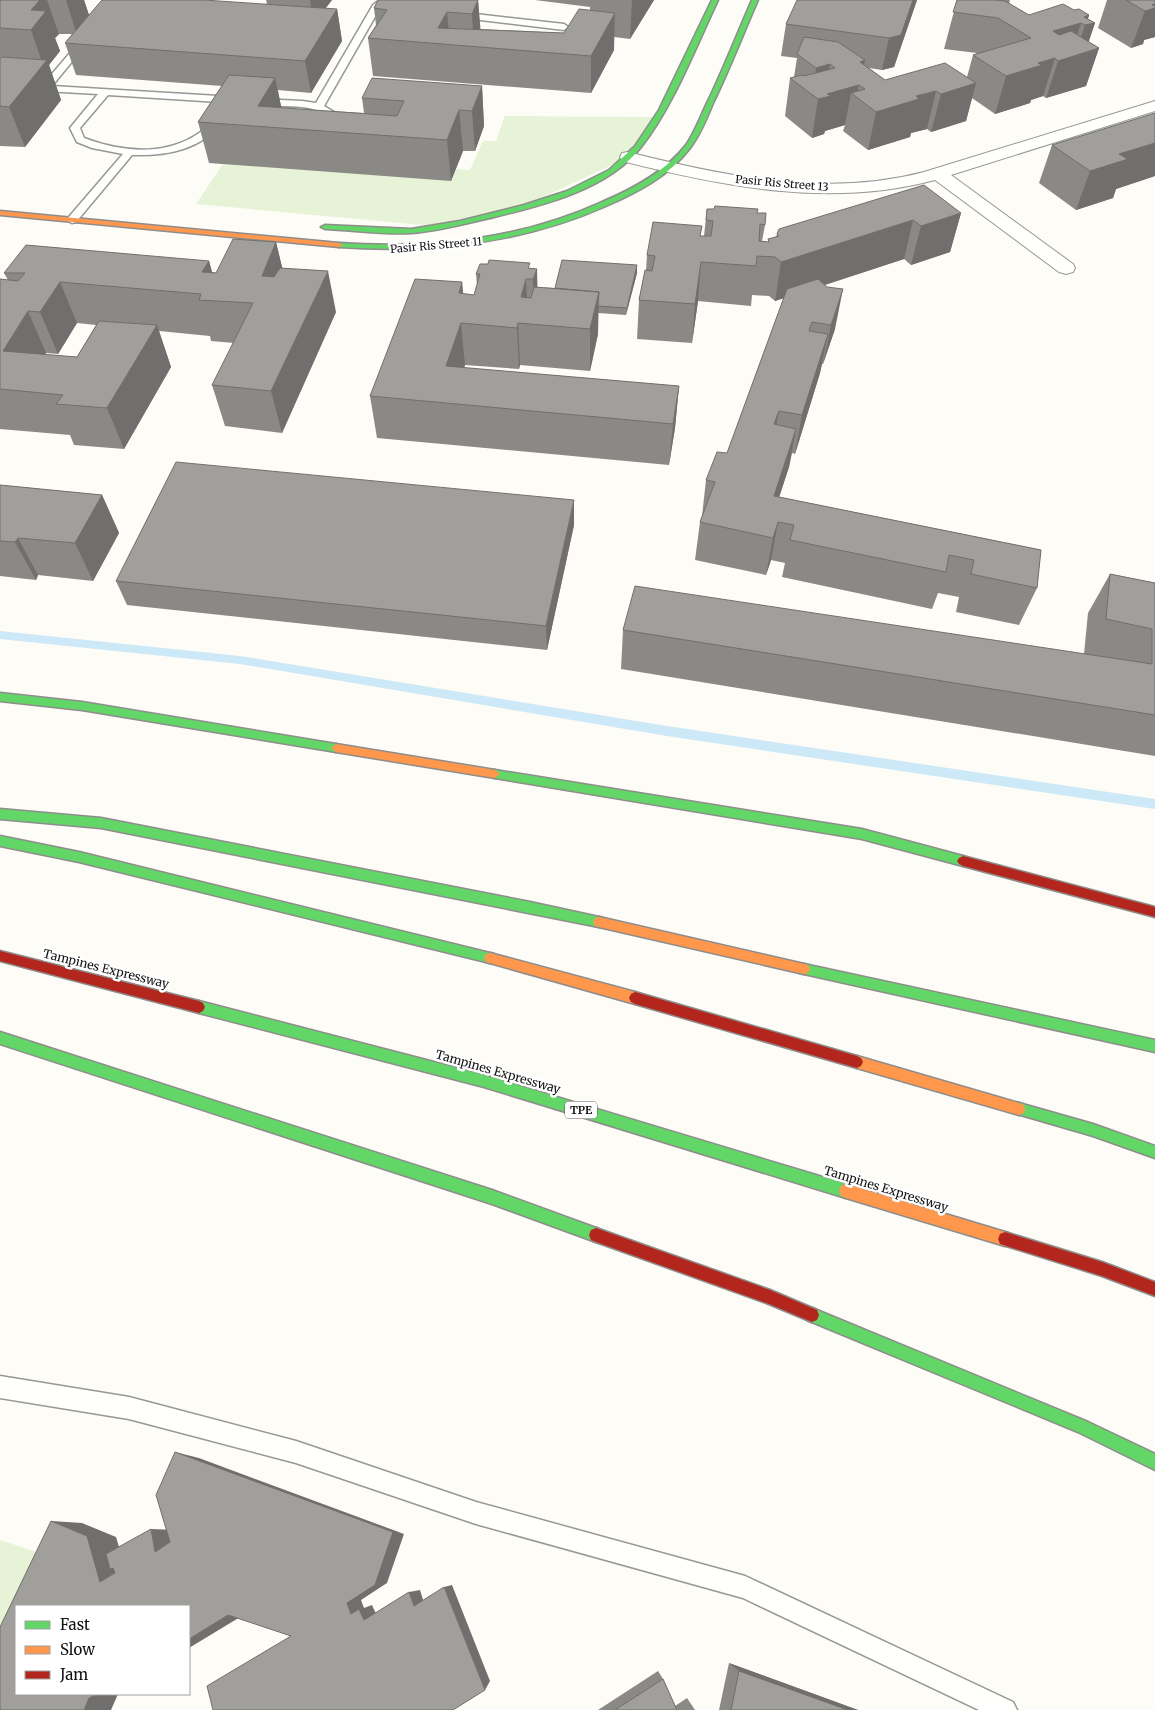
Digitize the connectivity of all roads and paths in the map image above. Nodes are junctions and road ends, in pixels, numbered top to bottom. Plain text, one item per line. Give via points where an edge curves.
1 (715, 0) edge
2 (755, 0) edge
3 (406, 9) edge
4 (446, 13) edge
5 (564, 27) dead end
6 (88, 36) edge
7 (105, 92) junction
8 (230, 100) junction
9 (319, 106) junction
10 (1155, 106) edge
11 (333, 137) dead end
12 (130, 152) junction
13 (628, 157) junction
14 (668, 168) junction
15 (937, 173) junction
16 (81, 203) junction
17 (105, 205) dead end
18 (0, 213) edge
19 (72, 220) junction
20 (310, 225) dead end
21 (1066, 268) dead end
22 (0, 697) edge
23 (0, 814) edge
24 (0, 841) edge
25 (1155, 912) edge
26 (0, 956) edge
27 (0, 1038) edge
28 (1155, 1046) edge
29 (1155, 1152) edge
30 (1155, 1289) edge
31 (0, 1387) edge
32 (1155, 1462) edge
33 (1005, 1710) edge

1 - 13 main road, Pasir Ris Street 11 via 662,110
2 - 14 main road, Pasir Ris Street 11 via 690,144
3 - 9 lane via 377,5
4 - 5 lane
6 - 7 lane via 46,88
7 - 8 lane
7 - 12 lane via 75,132 89,145
8 - 9 lane
8 - 12 lane via 215,126 202,137 175,149
9 - 11 lane via 338,121
10 - 15 street, Pasir Ris Street 13
12 - 16 lane
13 - 14 street, Pasir Ris Street 13
13 - 20 main road, Pasir Ris Street 11 via 611,171 570,192 526,207 460,223 411,231
14 - 15 street, Pasir Ris Street 13 via 804,187 846,188 892,184
14 - 19 main road, Pasir Ris Street 11 via 608,204 578,217 487,240 408,250
15 - 21 street
16 - 17 main road
16 - 19 lane
18 - 19 main road, Pasir Ris Street 11
22 - 25 main road via 82,706 862,834
23 - 28 main road via 101,823 530,907
24 - 29 main road via 79,857 521,965 1093,1130
26 - 30 main road, Tampines Expressway / TPE via 484,1081 1092,1266
27 - 32 main road via 492,1197 770,1298 1083,1426
31 - 33 lane via 129,1408 296,1452 476,1513 745,1587

